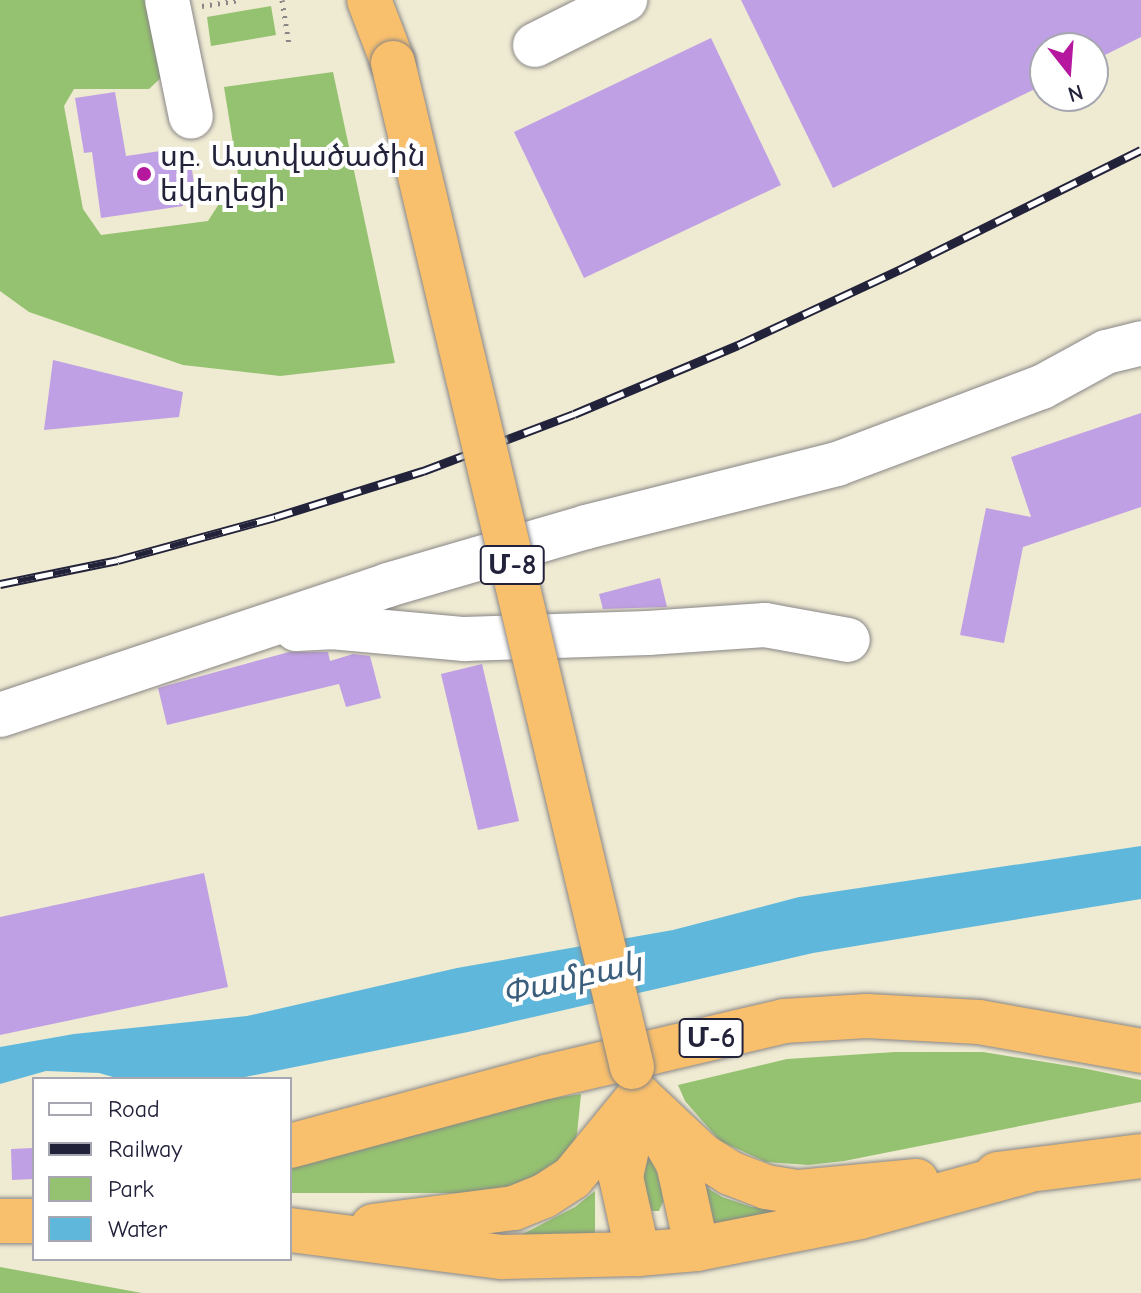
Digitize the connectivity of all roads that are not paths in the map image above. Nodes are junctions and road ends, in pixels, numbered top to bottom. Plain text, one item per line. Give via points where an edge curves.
1 (167, 0) edge
2 (369, 0) edge
3 (391, 0) edge
4 (625, 0) edge
5 (535, 45) dead end
6 (393, 63) junction
7 (191, 117) dead end
8 (1141, 343) edge
9 (254, 631) junction
10 (848, 640) dead end
11 (0, 715) edge
12 (1141, 1051) edge
13 (636, 1081) junction
14 (292, 1145) edge
15 (1141, 1156) edge
16 (1025, 1172) junction
17 (0, 1221) edge
18 (32, 1221) edge
19 (309, 1231) edge
20 (697, 1249) junction
21 (638, 1254) junction

1 - 7 street
2 - 6 highway, Մ-8
3 - 6 highway, Մ-8
4 - 5 street
6 - 13 highway, Մ-8, bridge
8 - 9 street via 1106,352 1042,387 837,464 586,527
9 - 10 street via 331,627 464,639 765,625
9 - 11 street
12 - 14 highway, Մ-6 / Մ-6 via 979,1022 867,1016 784,1021 546,1077
13 - 16 highway via 703,1156 766,1187 799,1192
13 - 19 highway via 572,1178 530,1203
13 - 20 highway, Մ-8 via 678,1163
13 - 21 highway, Մ-8 via 621,1177
15 - 16 highway
16 - 20 highway via 860,1217
17 - 18 highway
19 - 21 highway via 502,1257
20 - 21 highway

